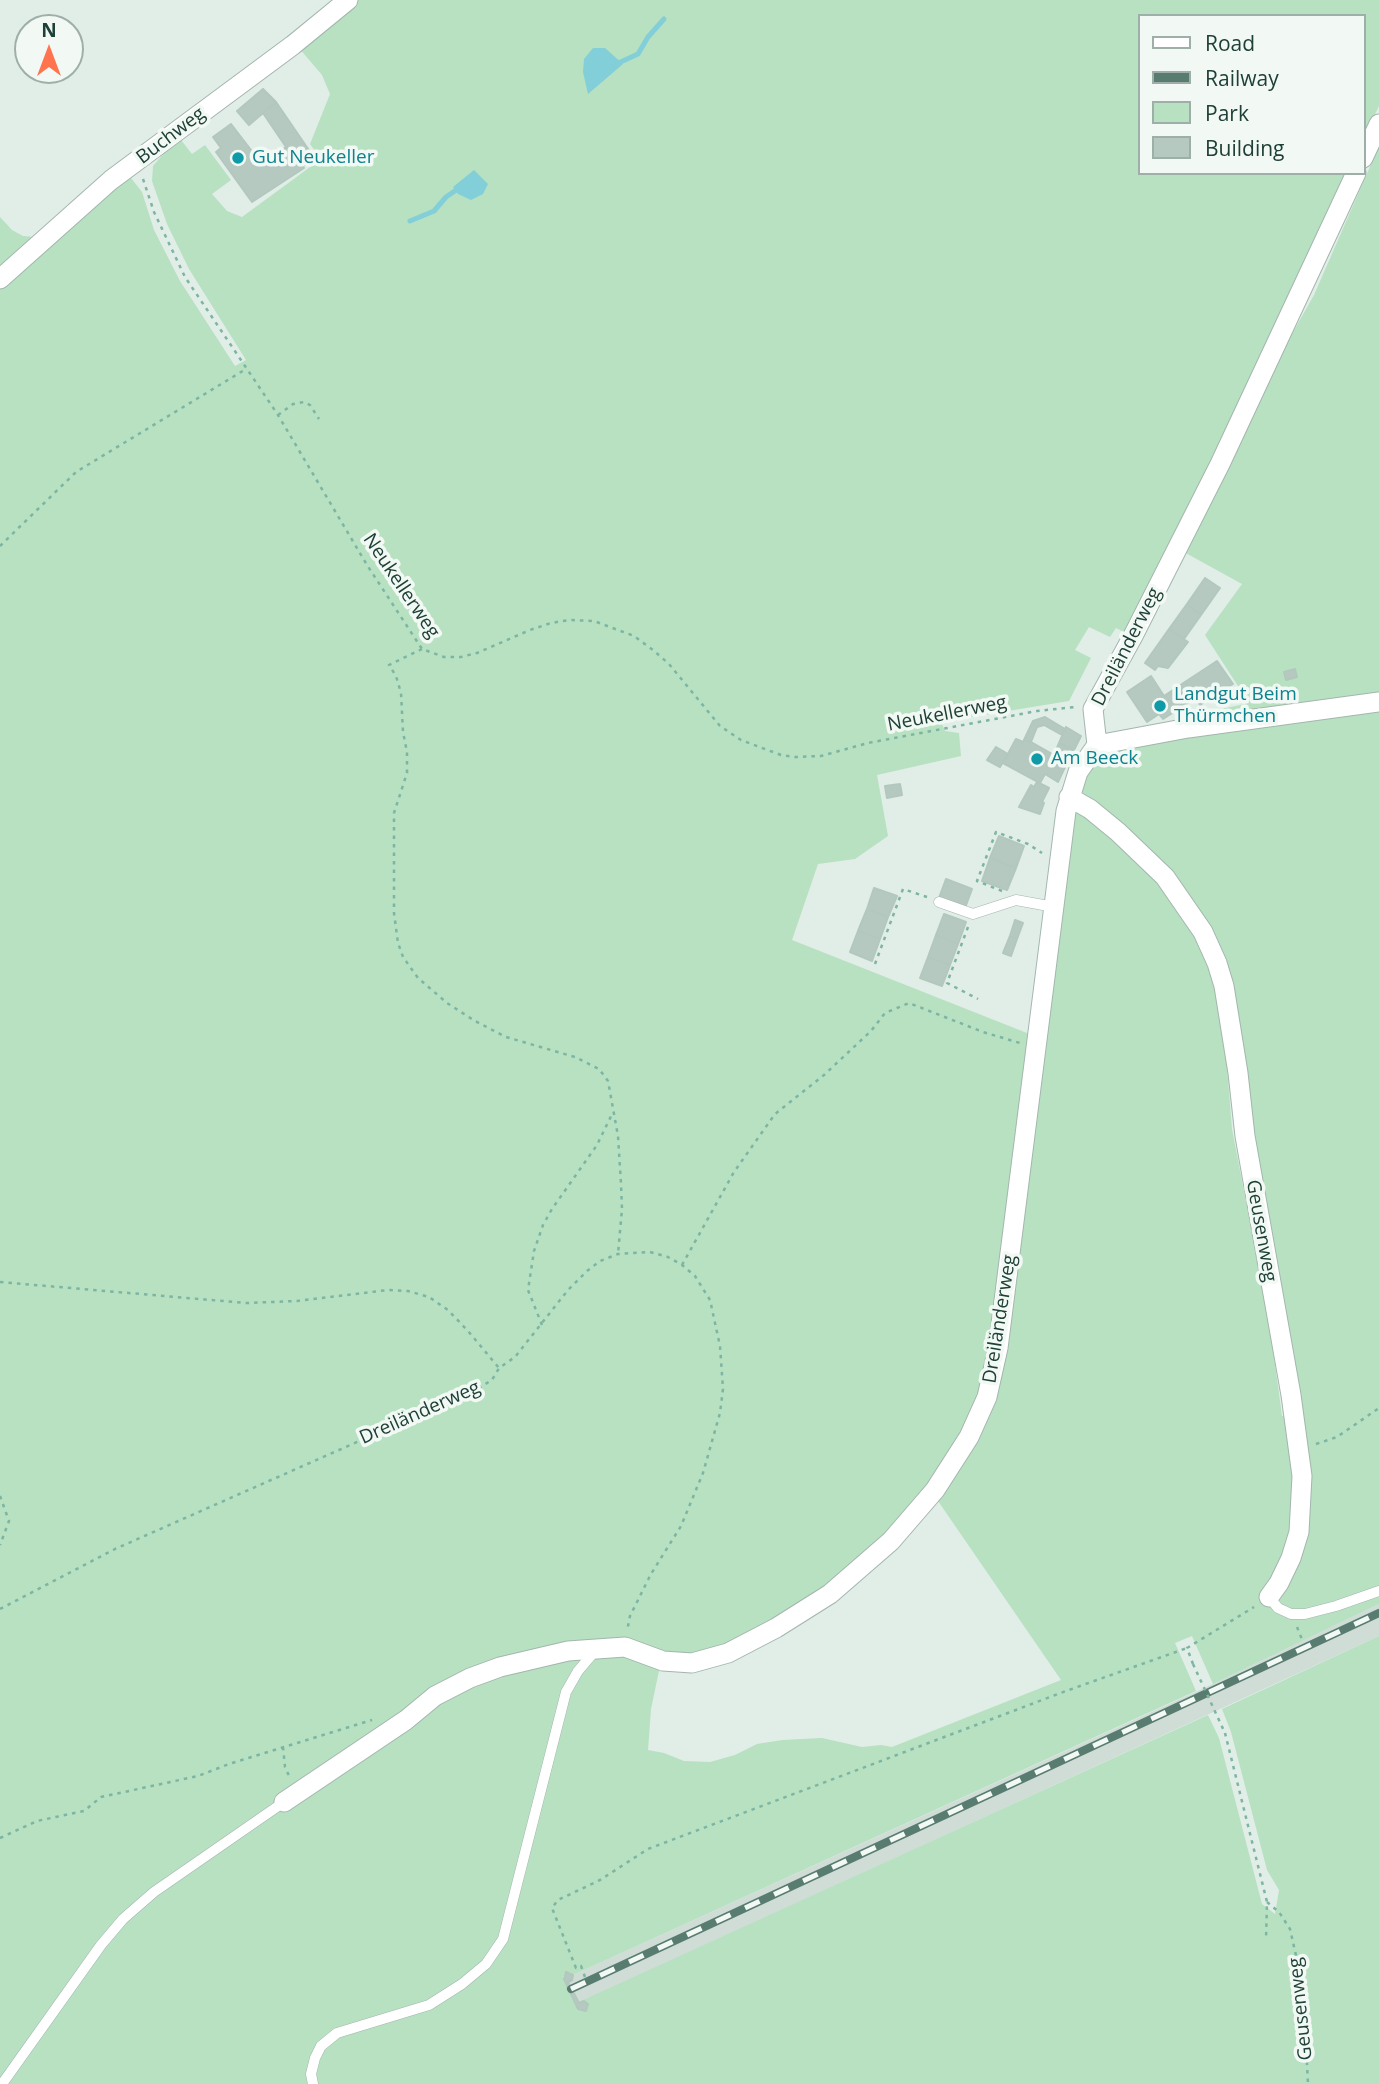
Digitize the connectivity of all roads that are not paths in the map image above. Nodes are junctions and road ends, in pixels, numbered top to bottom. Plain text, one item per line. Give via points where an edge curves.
1 (348, 0) edge
2 (1379, 124) edge
3 (1365, 154) edge
4 (1355, 175) edge
5 (0, 279) edge
6 (1379, 702) edge
7 (1097, 745) junction
8 (1069, 797) junction
9 (939, 902) road end
10 (1054, 907) junction
11 (1379, 1591) edge
12 (1269, 1597) joint
13 (596, 1650) junction
14 (284, 1802) joint
15 (2, 2084) edge
16 (313, 2084) edge

1 - 5 street, Buchweg via 111,180
2 - 3 street
4 - 7 street, Dreiländerweg via 1220,464 1093,709
6 - 7 street
7 - 8 street, Dreiländerweg via 1078,772
8 - 10 street, Dreiländerweg
8 - 12 street, Geusenweg via 1118,831 1165,877 1203,932 1224,986 1302,1476 1291,1558
9 - 10 lane via 973,914 1016,900
10 - 13 street, Dreiländerweg via 998,1348 988,1397 969,1437 934,1490 891,1541 830,1594 775,1628 728,1653 692,1663 663,1661 625,1647
11 - 12 lane via 1305,1614 1284,1611
13 - 14 street via 534,1658 470,1678 435,1696
13 - 16 lane via 566,1692 503,1939 486,1964 429,2005 337,2033 314,2058
14 - 15 lane via 154,1892 123,1919

